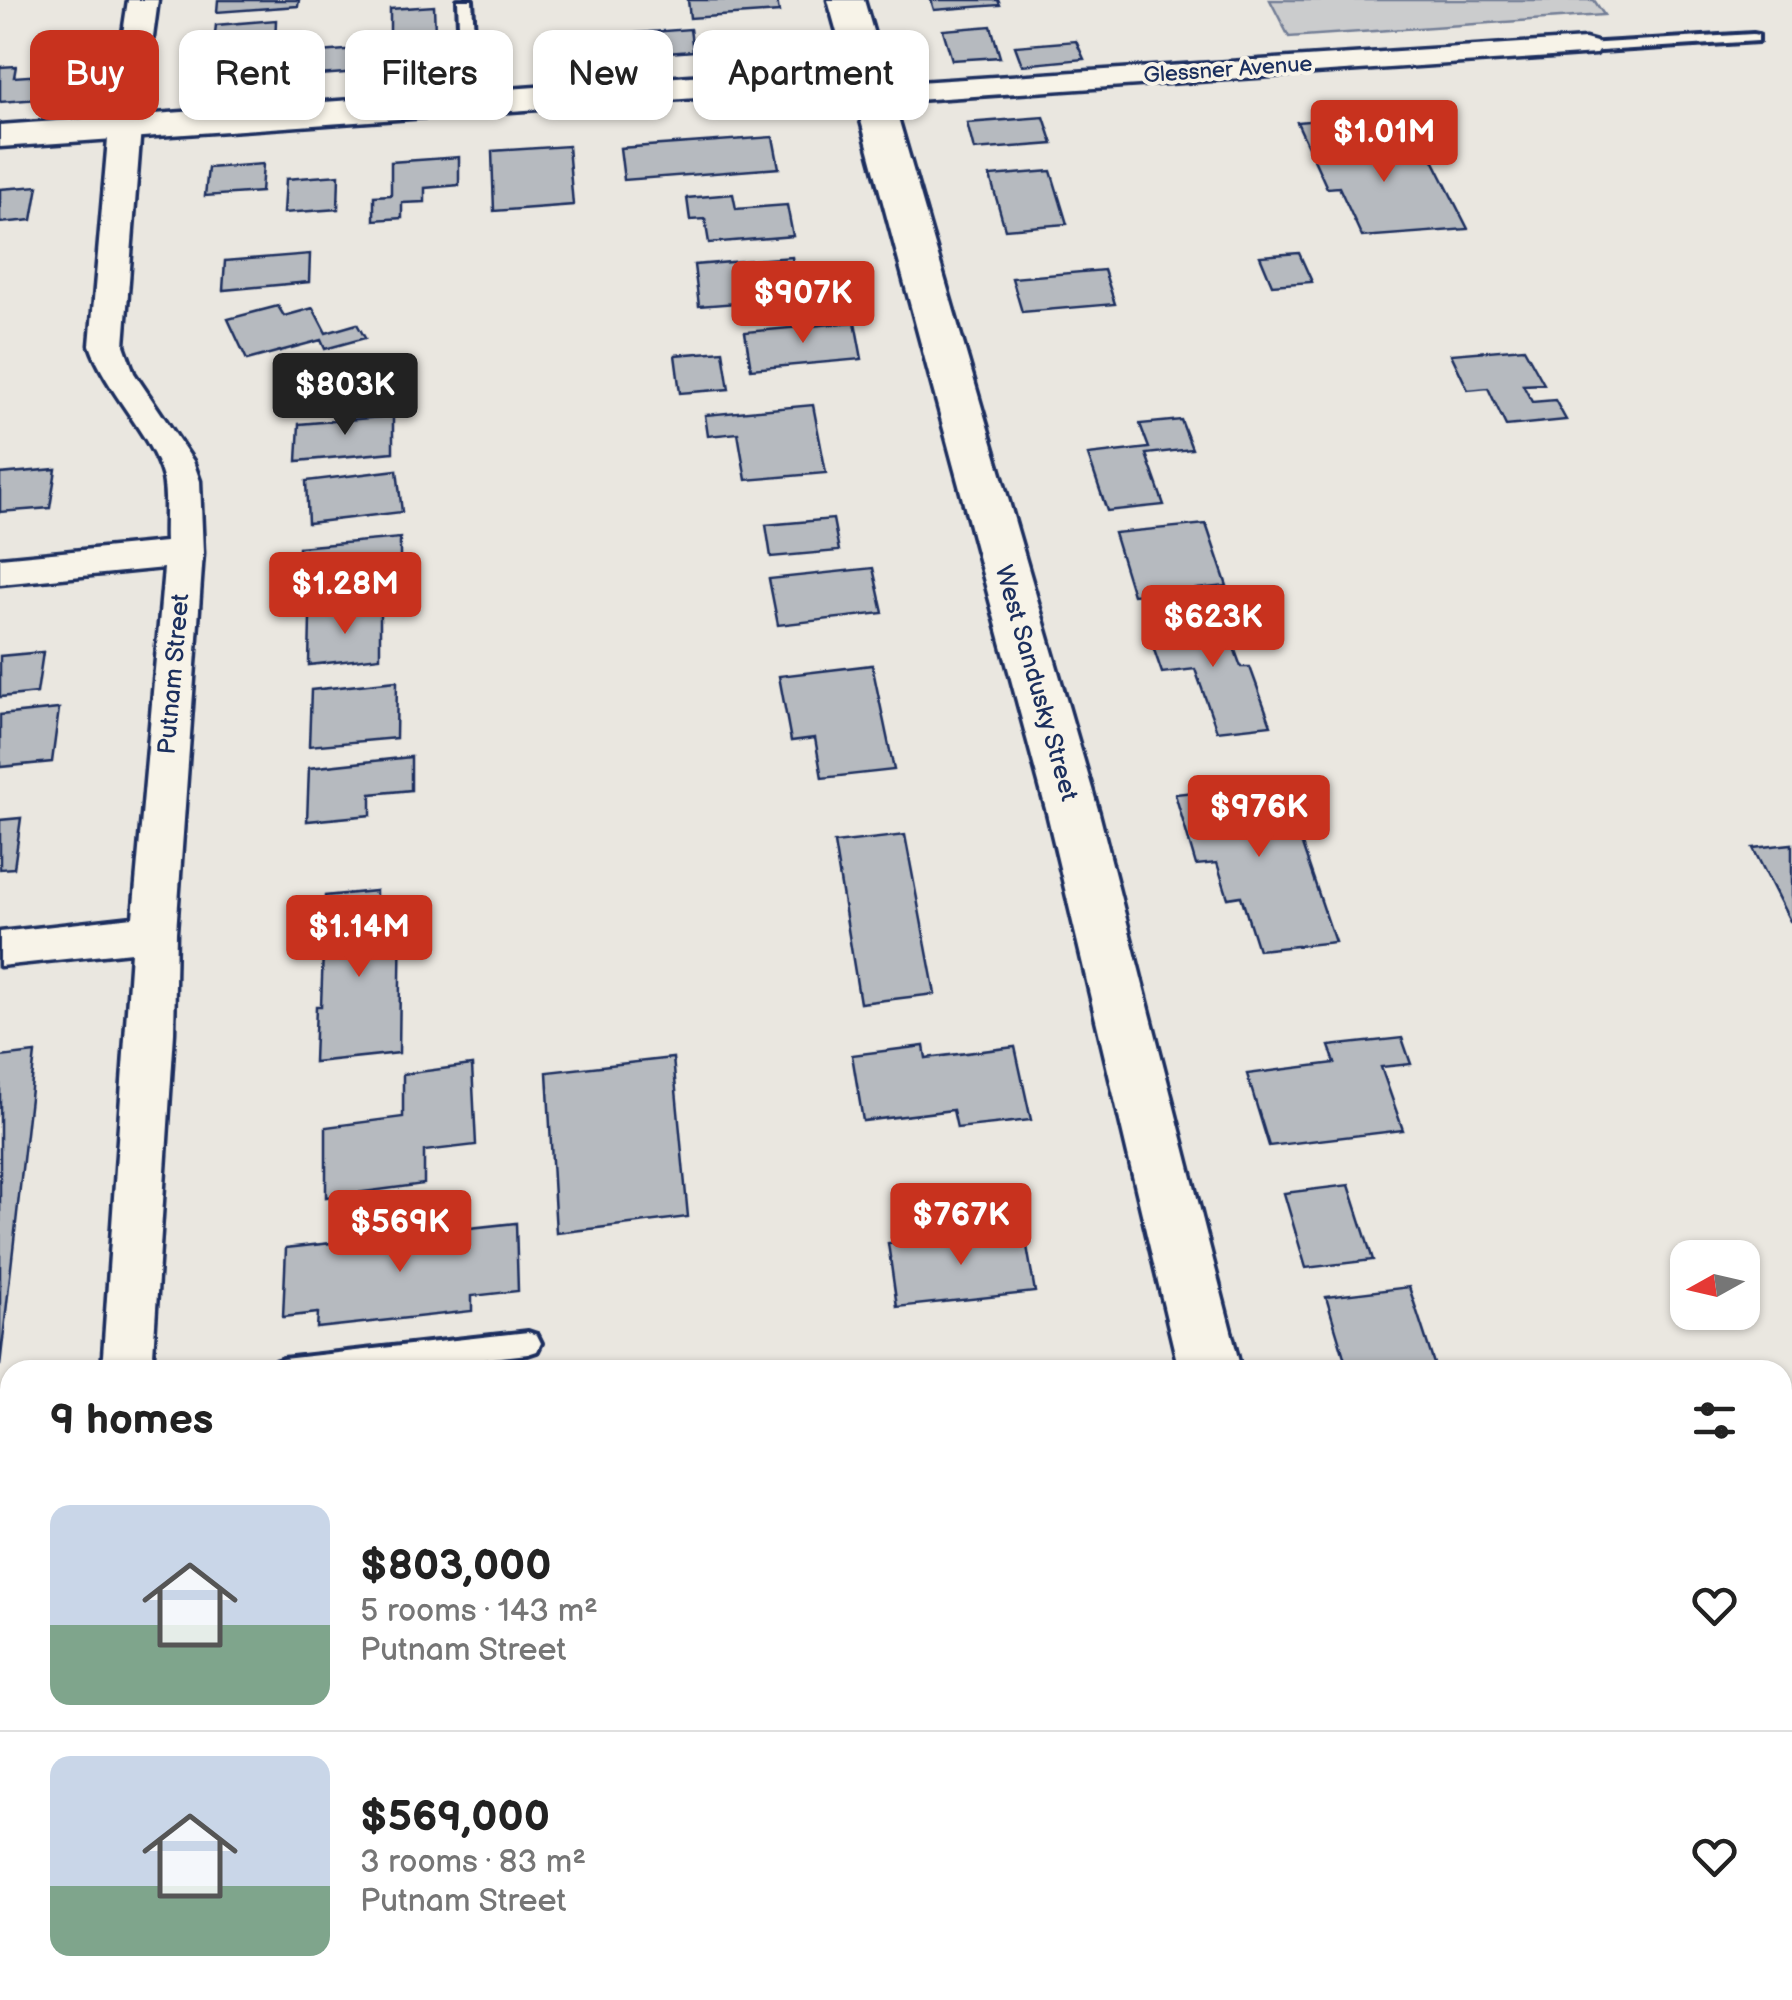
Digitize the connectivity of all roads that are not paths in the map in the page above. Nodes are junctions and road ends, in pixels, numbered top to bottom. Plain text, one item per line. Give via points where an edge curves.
1 (143, 0) edge
2 (465, 0) edge
3 (846, 0) edge
4 (466, 30) edge
5 (854, 30) edge
6 (1753, 38) dead end
7 (1585, 48) joint
8 (929, 81) edge
9 (693, 92) edge
10 (513, 101) edge
11 (345, 112) edge
12 (879, 120) edge
13 (125, 127) junction
14 (0, 136) edge
15 (184, 552) junction
16 (0, 572) edge
17 (154, 932) junction
18 (0, 949) edge
19 (528, 1343) dead end
20 (127, 1360) edge
21 (374, 1360) edge
22 (1208, 1360) edge

1 - 13 street, Putnam Street
2 - 4 lane
3 - 5 street, West Sandusky Street
6 - 7 lane
7 - 8 street, Glessner Avenue
9 - 10 street, Glessner Avenue
11 - 13 street, Glessner Avenue
12 - 22 street, West Sandusky Street via 1073,813
13 - 14 street, Glessner Avenue
13 - 15 street, Putnam Street via 107,345 175,460
15 - 16 street
15 - 17 street, Putnam Street
17 - 18 street
17 - 20 street, Putnam Street
19 - 21 lane

